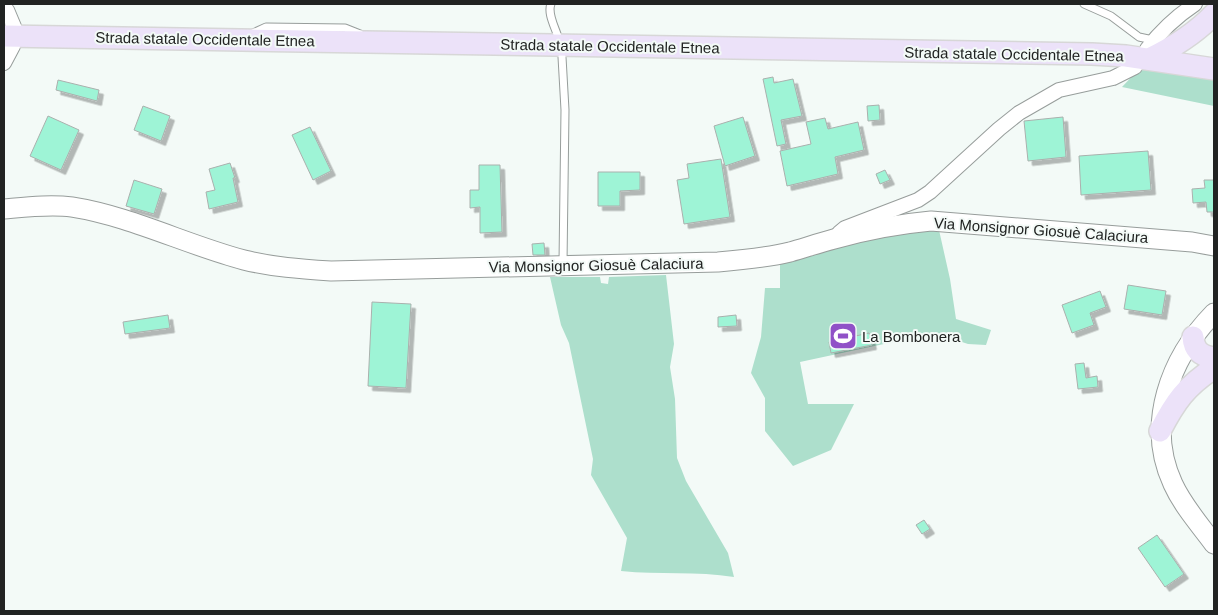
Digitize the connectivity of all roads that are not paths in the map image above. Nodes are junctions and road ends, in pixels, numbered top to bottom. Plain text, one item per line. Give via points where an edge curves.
1 (551, 4) edge
2 (1084, 4) edge
3 (1195, 4) edge
4 (4, 8) edge
5 (1214, 14) edge
6 (558, 36) dead end
7 (11, 37) edge
8 (1146, 54) junction
9 (562, 58) dead end
10 (4, 63) edge
11 (1214, 69) edge
12 (4, 209) edge
13 (833, 239) junction
14 (1214, 240) edge
15 (1192, 242) junction
16 (1214, 246) edge
17 (563, 266) junction
18 (1214, 313) edge
19 (1193, 337) junction
20 (1214, 358) edge
21 (1214, 368) edge
22 (1160, 431) junction
23 (1214, 544) edge

1 - 6 lane via 550,13
2 - 8 lane via 1111,16 1139,37
3 - 8 street via 1181,14
4 - 7 street
5 - 8 main road via 1172,48
7 - 8 main road, Strada statale Occidentale Etnea
7 - 10 street
8 - 11 main road, Strada statale Occidentale Etnea
8 - 13 street via 1113,78 1071,86 1051,94 1009,120 918,200 845,228
9 - 17 lane via 565,110
12 - 17 street, Via Monsignor Giosuè Calaciura via 49,206 84,210 242,259 298,269
13 - 15 street, Via Monsignor Giosuè Calaciura via 901,223 931,221
13 - 17 street, Via Monsignor Giosuè Calaciura via 759,259
14 - 15 street
15 - 16 street
18 - 19 street
19 - 20 main road via 1197,350
19 - 22 street via 1168,383
21 - 22 main road via 1180,397
22 - 23 street via 1162,453 1173,485

